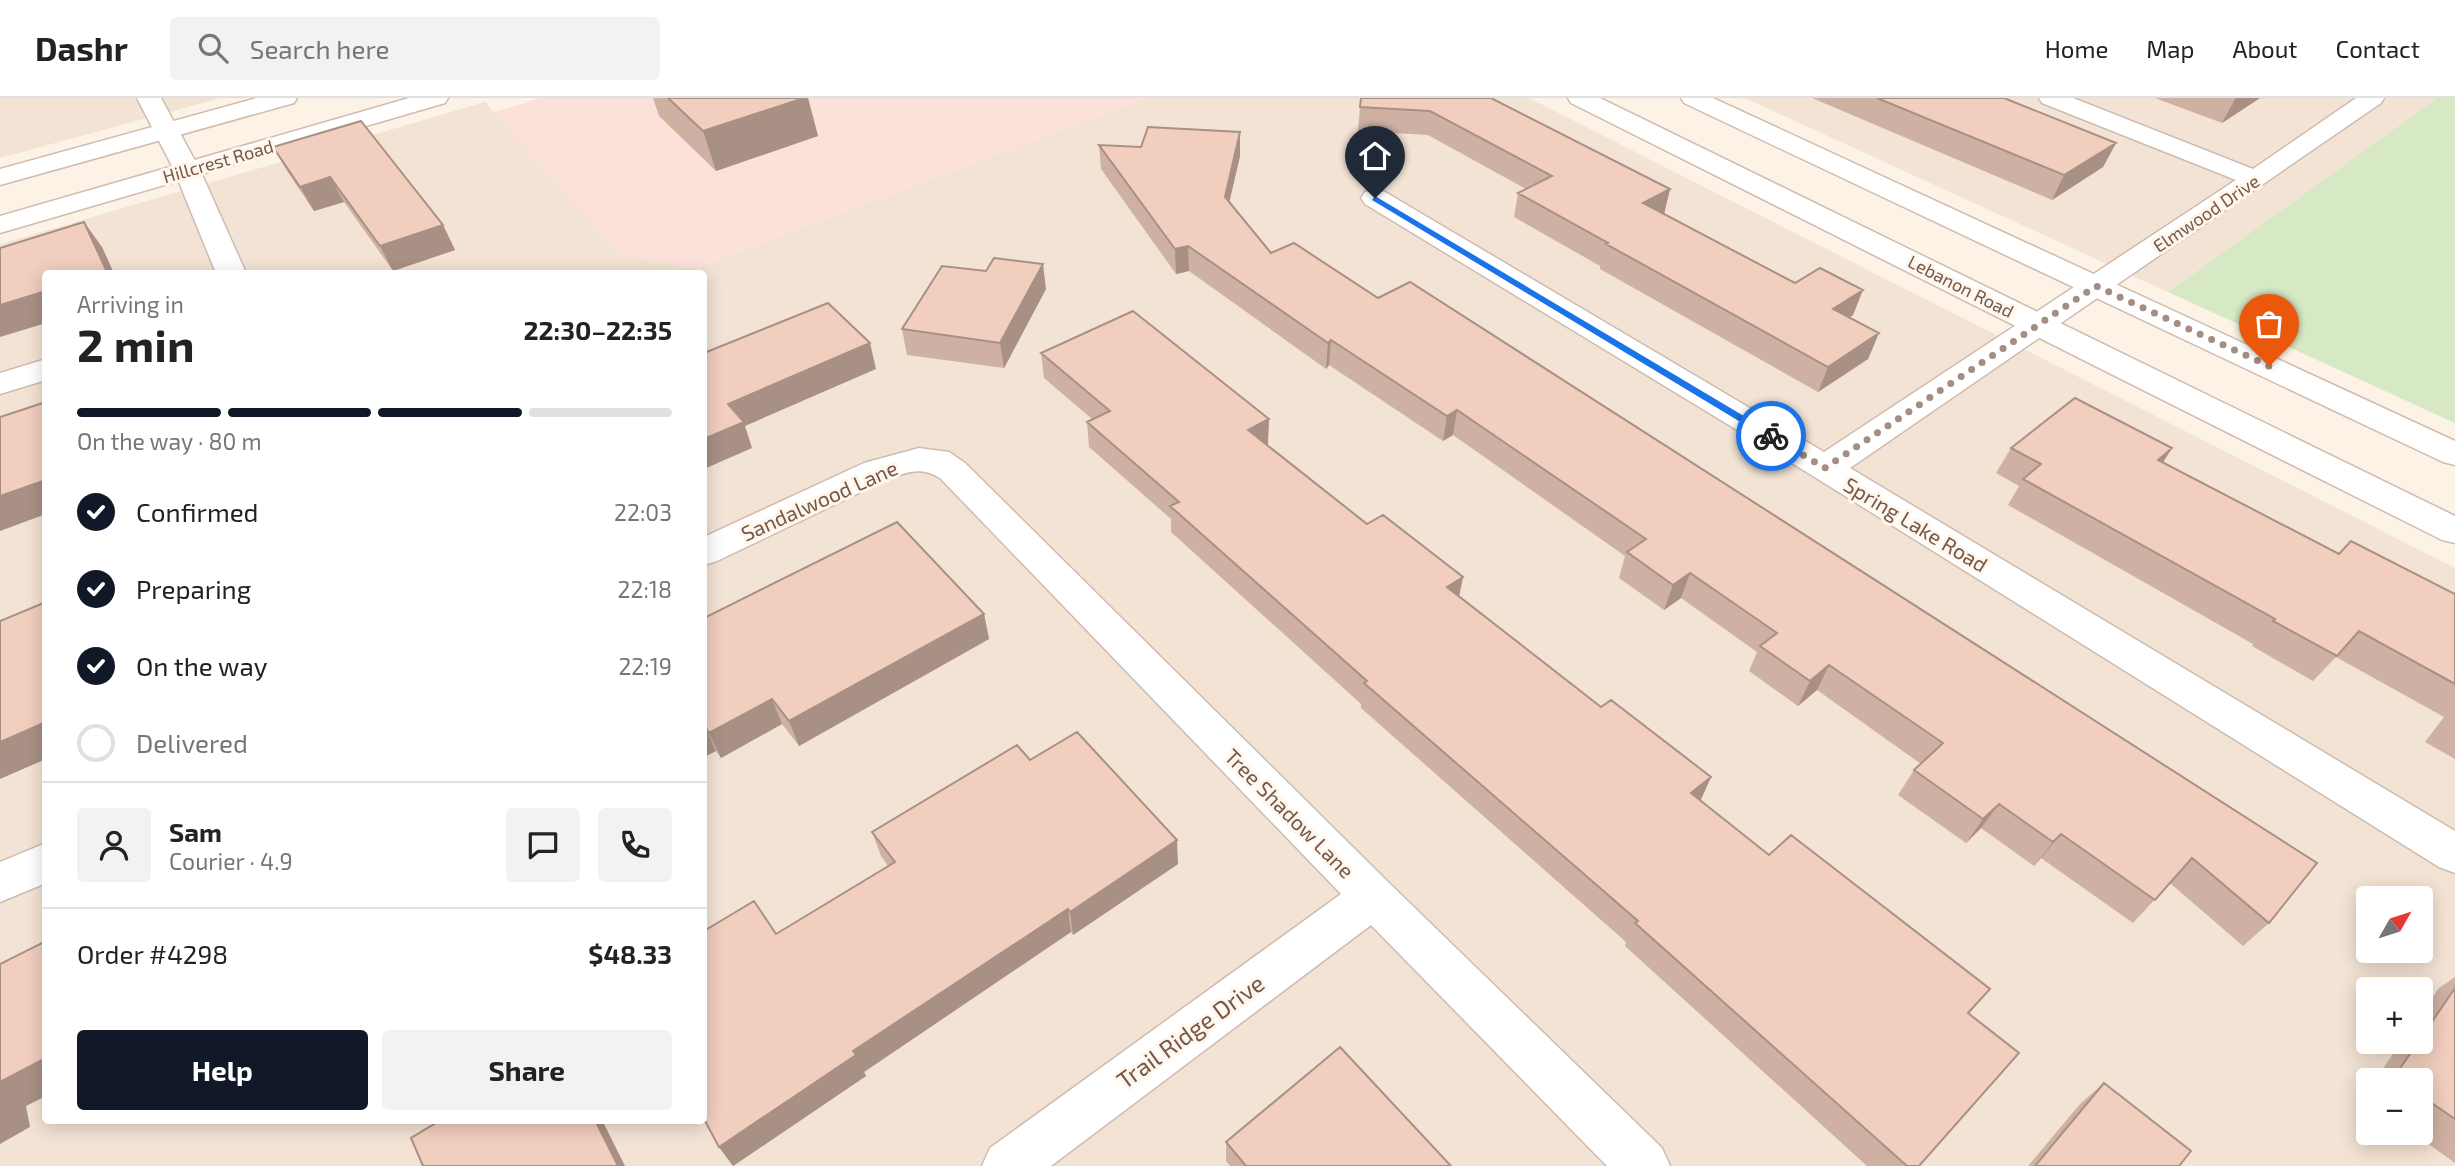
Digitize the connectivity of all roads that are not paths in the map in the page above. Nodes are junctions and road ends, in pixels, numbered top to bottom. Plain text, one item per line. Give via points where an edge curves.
1 (149, 98) edge
2 (285, 98) edge
3 (436, 98) edge
4 (1580, 98) edge
5 (1693, 98) edge
6 (2050, 98) edge
7 (2372, 98) edge
8 (167, 131) junction
9 (187, 170) junction
10 (0, 177) edge
11 (2256, 179) junction
12 (1375, 198) dead end
13 (0, 225) edge
14 (229, 270) edge
15 (2096, 286) junction
16 (2039, 325) junction
17 (42, 370) edge
18 (0, 384) edge
19 (2455, 454) edge
20 (937, 460) joint
21 (1825, 468) junction
22 (2455, 531) edge
23 (707, 551) edge
24 (2455, 854) edge
25 (42, 864) edge
26 (0, 883) edge
27 (1373, 897) junction
28 (1008, 1166) edge
29 (1644, 1166) edge

1 - 8 street
2 - 8 street
3 - 9 street, Hillcrest Road
4 - 16 street, Lebanon Road
5 - 15 street
6 - 11 street
7 - 11 street, Elmwood Drive
8 - 9 street
8 - 10 street
9 - 13 street, Hillcrest Road
9 - 14 street
11 - 15 street, Elmwood Drive
12 - 21 street, Spring Lake Road
15 - 16 street, Elmwood Drive
15 - 19 street
16 - 21 street, Elmwood Drive
16 - 22 street, Lebanon Road
17 - 18 street
20 - 23 street, Sandalwood Lane via 919,459 876,471
20 - 27 street, Tree Shadow Lane
21 - 24 street, Spring Lake Road
25 - 26 street
27 - 28 street, Trail Ridge Drive
27 - 29 street, Tree Shadow Lane

